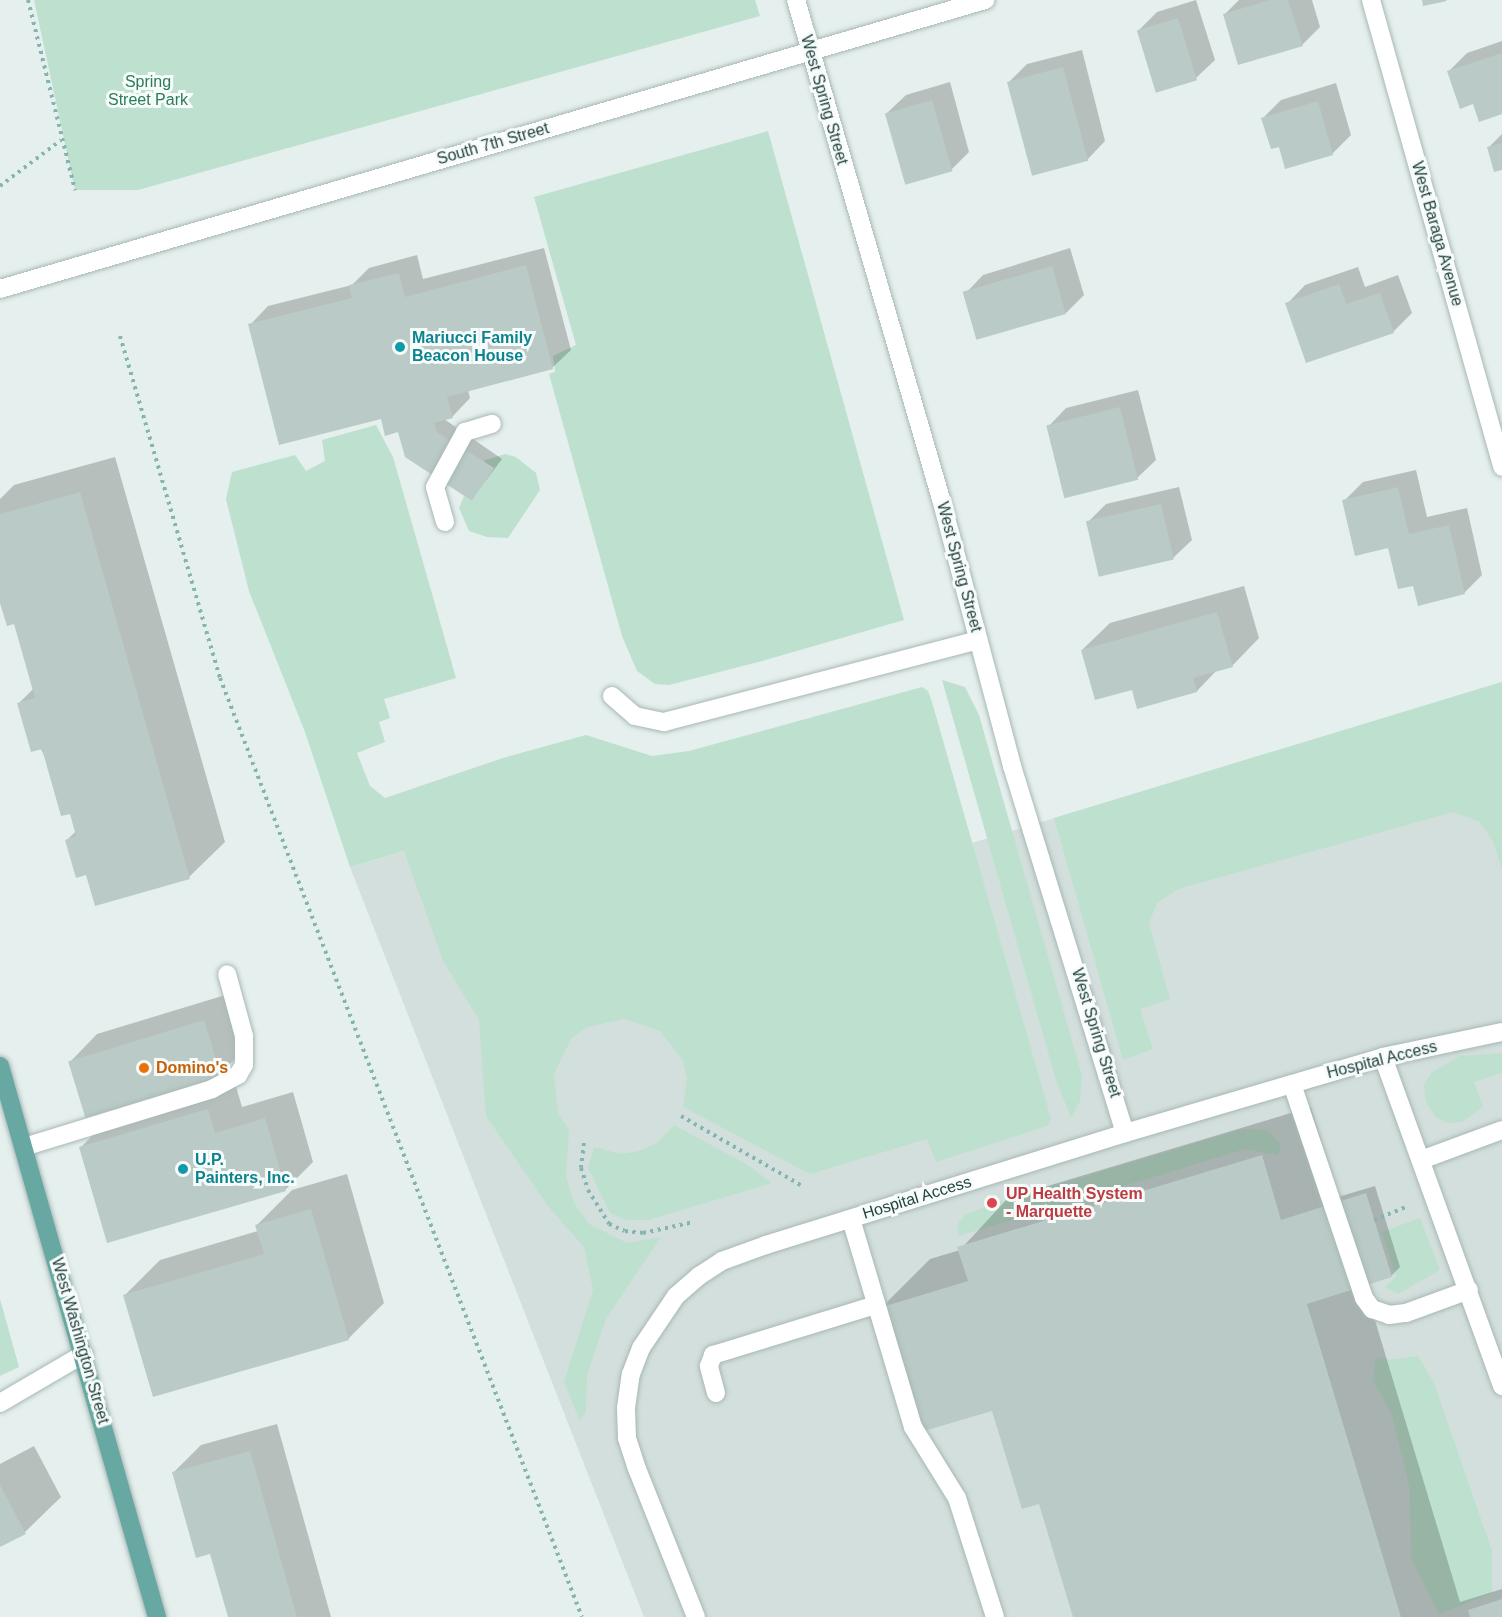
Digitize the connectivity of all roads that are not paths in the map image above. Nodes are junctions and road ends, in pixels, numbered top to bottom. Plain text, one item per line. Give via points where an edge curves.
1 (796, 0) edge
2 (985, 0) edge
3 (1371, 0) edge
4 (810, 51) junction
5 (0, 289) edge
6 (492, 423) dead end
7 (1502, 467) edge
8 (445, 522) dead end
9 (979, 640) junction
10 (612, 696) dead end
11 (226, 974) dead end
12 (1502, 1032) edge
13 (1383, 1057) junction
14 (0, 1066) edge
15 (1292, 1084) junction
16 (1502, 1130) edge
17 (1125, 1133) junction
18 (24, 1147) junction
19 (1421, 1160) junction
20 (851, 1219) junction
21 (1469, 1290) junction
22 (876, 1305) junction
23 (84, 1354) junction
24 (1502, 1386) edge
25 (716, 1393) dead end
26 (0, 1403) edge
27 (157, 1617) edge
28 (696, 1617) edge
29 (995, 1617) edge

1 - 4 street, West Spring Street
2 - 4 street, South 7th Street
3 - 7 street, West Baraga Avenue
4 - 5 street, South 7th Street
4 - 9 street, West Spring Street
6 - 8 street via 465,432 435,486
9 - 10 street via 664,722 635,716
9 - 17 street, West Spring Street via 1012,766
11 - 18 street via 244,1036 244,1065 238,1075 212,1089
12 - 13 street, Hospital Access
13 - 15 street, Hospital Access
13 - 19 street
14 - 18 main road, West Washington Street
15 - 17 street, Hospital Access
15 - 21 street via 1364,1298 1372,1309 1389,1315 1406,1313
16 - 19 street
17 - 20 street, Hospital Access
18 - 23 main road, West Washington Street
19 - 21 street
20 - 22 street
20 - 28 street, Hospital Access via 722,1261 699,1276 676,1296 658,1321 631,1374 627,1438
21 - 24 street
22 - 25 street via 713,1355 709,1366
22 - 29 street via 913,1427 957,1498
23 - 26 street
23 - 27 main road, West Washington Street

